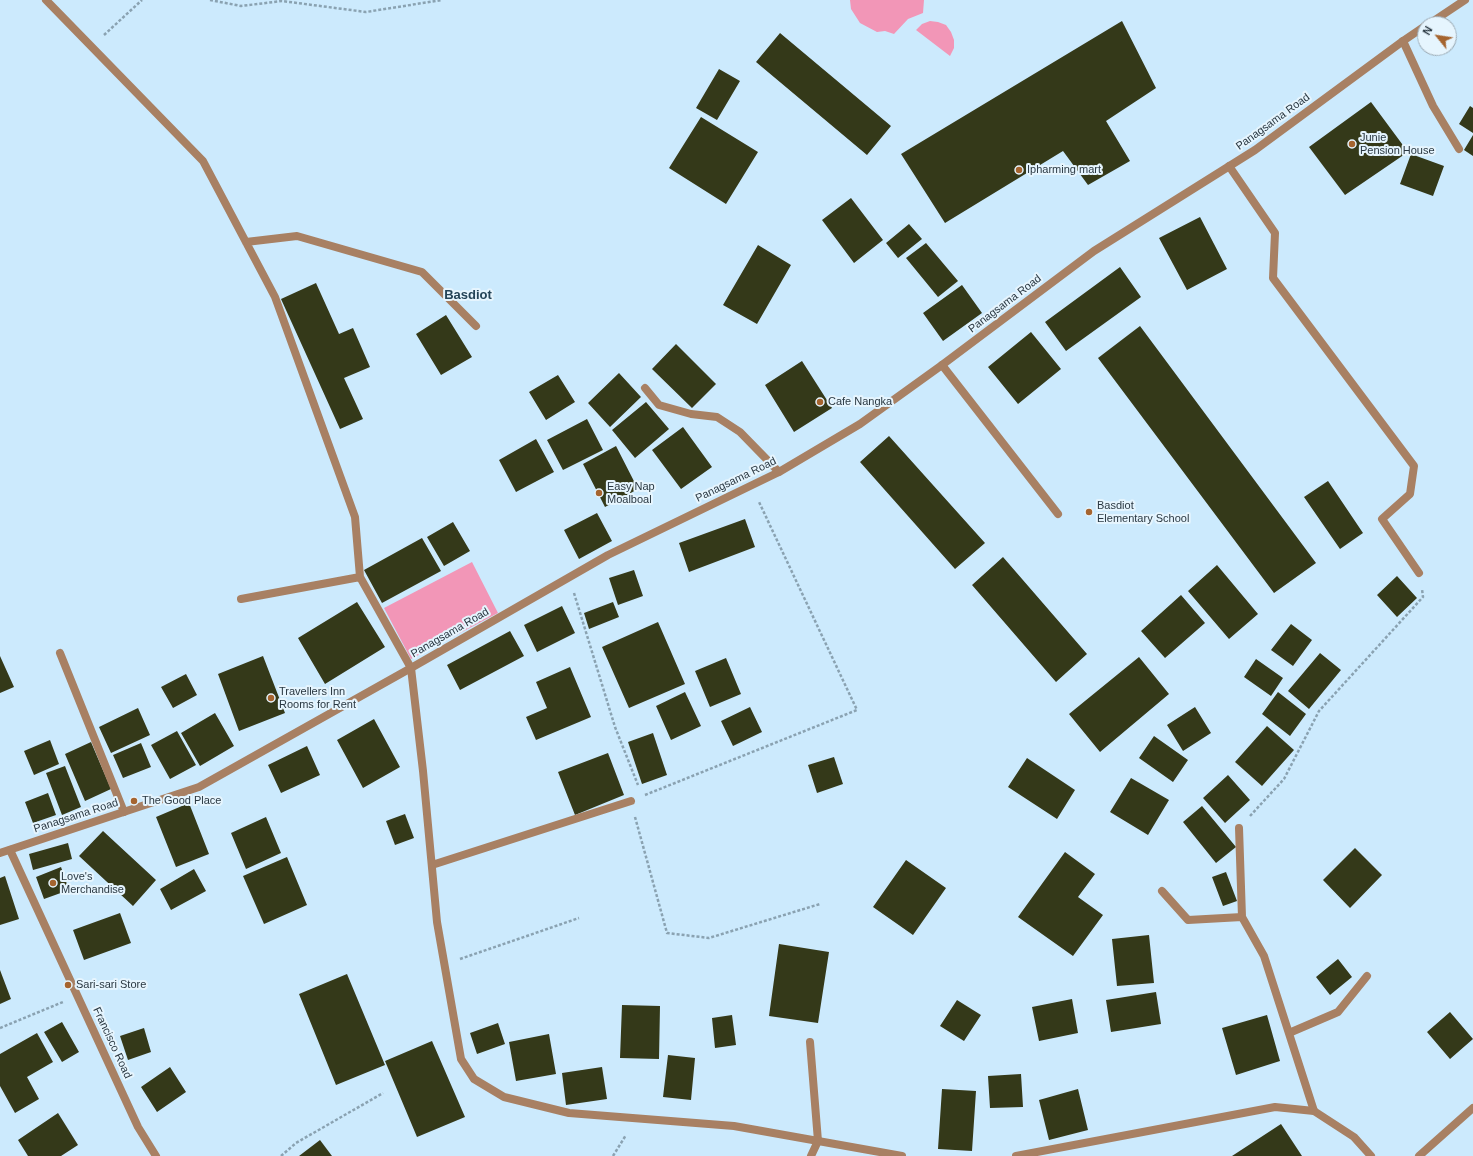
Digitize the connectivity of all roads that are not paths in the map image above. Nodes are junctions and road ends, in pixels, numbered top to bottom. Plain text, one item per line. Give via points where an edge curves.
1 (46, 0) edge
2 (1465, 0) edge
3 (1441, 16) edge
4 (1417, 31) edge
5 (1403, 41) junction
6 (1459, 148) dead end
7 (1229, 166) junction
8 (246, 242) junction
9 (476, 326) dead end
10 (942, 365) junction
11 (645, 388) dead end
12 (779, 472) junction
13 (1058, 514) dead end
14 (1419, 573) road end
15 (360, 577) junction
16 (241, 599) dead end
17 (60, 653) dead end
18 (411, 668) junction
19 (631, 800) road end
20 (124, 812) junction
21 (1239, 828) road end
22 (10, 850) junction
23 (0, 853) edge
24 (432, 865) junction
25 (1162, 891) dead end
26 (1242, 917) junction
27 (1367, 976) dead end
28 (1289, 1033) junction
29 (810, 1042) dead end
30 (1473, 1108) edge
31 (1314, 1111) junction
32 (818, 1141) junction
33 (156, 1156) edge
34 (811, 1156) edge
35 (902, 1156) edge
36 (1016, 1156) edge
37 (1371, 1156) edge
38 (1419, 1156) edge

1 - 8 street via 203,161
2 - 3 street
4 - 5 street, Panagsama Road
5 - 6 street via 1433,106
5 - 7 street, Panagsama Road via 1255,150
7 - 10 street, Panagsama Road via 1094,251
7 - 14 street via 1275,233 1273,278 1414,466 1410,494 1382,519
8 - 9 street via 297,236 422,272
8 - 15 street via 275,297 355,517
10 - 12 street, Panagsama Road via 860,424
10 - 13 street
11 - 12 street via 659,404 691,414 717,417 740,432
12 - 18 street, Panagsama Road via 608,555
15 - 16 street
15 - 18 street
17 - 20 street
18 - 20 street, Panagsama Road via 199,787
18 - 24 street
19 - 24 street
20 - 22 street, Panagsama Road
21 - 26 street
22 - 23 street, Panagsama Road
22 - 33 street, Francisco Road via 138,1127
24 - 32 street via 437,922 461,1059 474,1080 504,1097 569,1113 734,1126
25 - 26 street via 1188,920
26 - 28 street via 1264,956
27 - 28 street via 1338,1012
28 - 31 street
29 - 32 street
30 - 38 street
31 - 36 street via 1275,1107
31 - 37 street via 1354,1138
32 - 34 street
32 - 35 street

